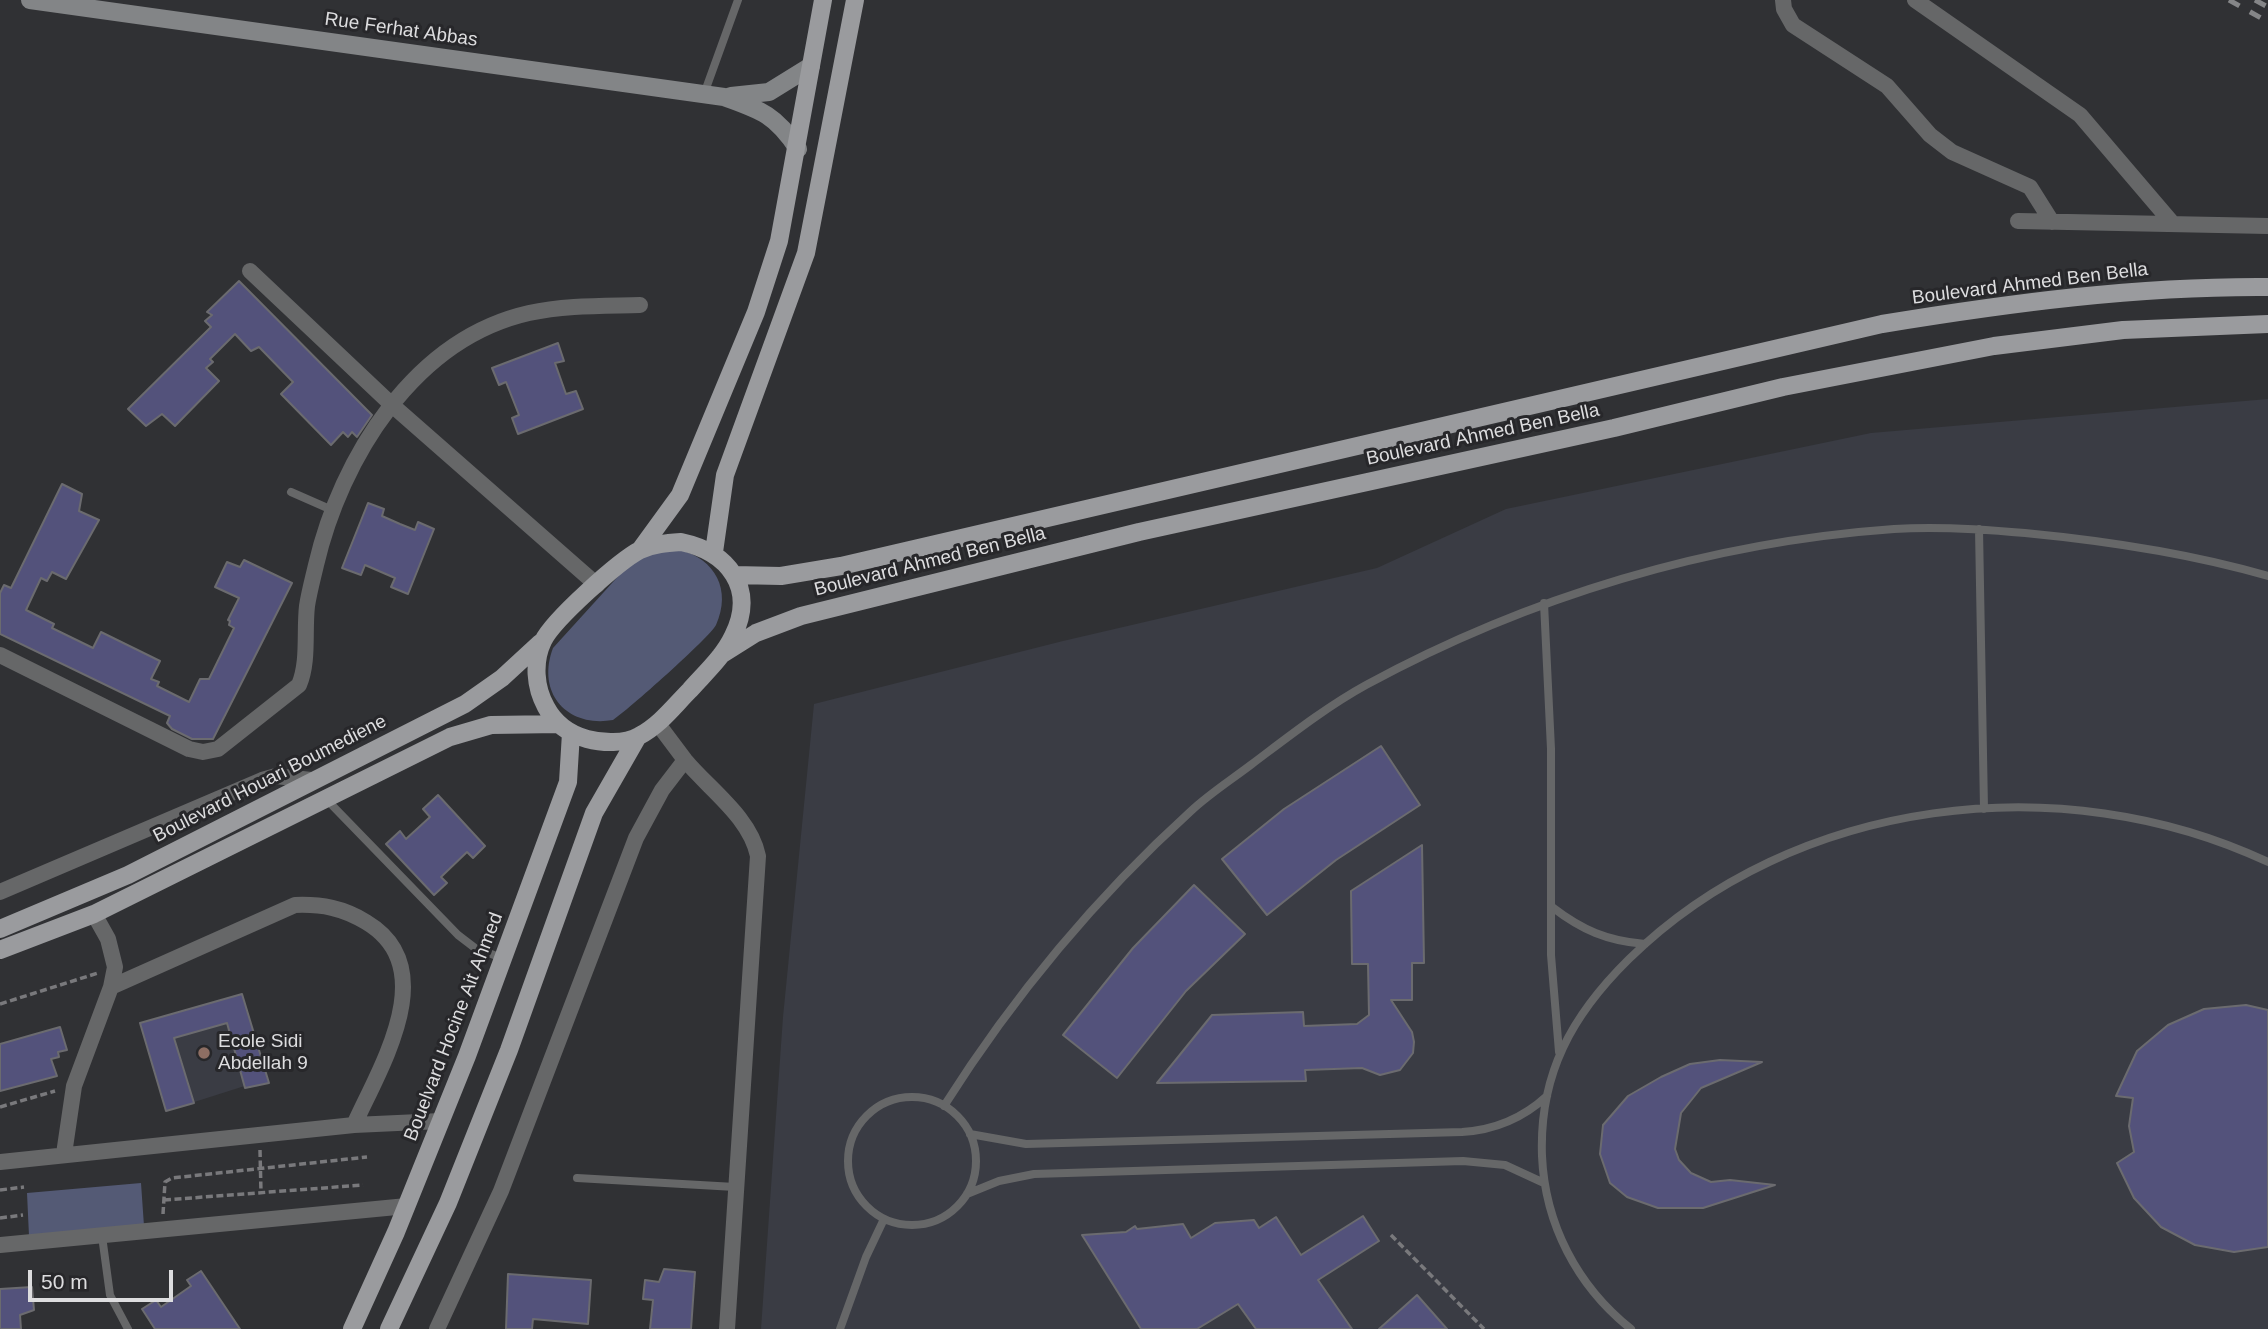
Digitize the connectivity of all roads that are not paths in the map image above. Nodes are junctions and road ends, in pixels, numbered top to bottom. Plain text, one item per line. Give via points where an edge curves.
1 (30, 0) edge
2 (738, 0) edge
3 (823, 0) edge
4 (855, 0) edge
5 (1783, 0) edge
6 (1915, 0) edge
7 (811, 66) junction
8 (704, 94) junction
9 (724, 97) junction
10 (797, 149) junction
11 (2018, 221) dead end
12 (2052, 222) junction
13 (2173, 224) junction
14 (2268, 226) edge
15 (250, 271) dead end
16 (2268, 288) edge
17 (640, 305) dead end
18 (2268, 324) edge
19 (392, 405) junction
20 (291, 492) dead end
21 (332, 510) junction
22 (1979, 529) junction
23 (640, 550) junction
24 (714, 552) junction
25 (734, 575) junction
26 (2268, 576) edge
27 (597, 585) junction
28 (1544, 603) junction
29 (543, 640) junction
30 (0, 655) edge
31 (722, 655) junction
32 (658, 724) junction
33 (565, 729) junction
34 (637, 738) junction
35 (685, 760) junction
36 (311, 780) junction
37 (324, 797) junction
38 (1984, 809) junction
39 (2268, 862) edge
40 (0, 892) edge
41 (1552, 907) junction
42 (94, 914) junction
43 (0, 929) edge
44 (1645, 944) junction
45 (0, 950) edge
46 (503, 958) junction
47 (111, 987) junction
48 (1559, 1052) junction
49 (1549, 1094) junction
50 (944, 1107) junction
51 (441, 1121) junction
52 (354, 1125) junction
53 (970, 1134) junction
54 (64, 1154) junction
55 (0, 1161) edge
56 (577, 1178) dead end
57 (1544, 1183) junction
58 (735, 1187) junction
59 (967, 1194) junction
60 (407, 1206) junction
61 (884, 1219) junction
62 (102, 1236) junction
63 (0, 1245) edge
64 (128, 1329) edge
65 (352, 1329) edge
66 (389, 1329) edge
67 (437, 1329) edge
68 (727, 1329) edge
69 (840, 1329) edge
70 (1630, 1329) edge

1 - 8 street, Rue Ferhat Abbas
2 - 8 lane
3 - 7 main road
4 - 24 main road via 806,253 726,475
5 - 12 street via 1793,25 1887,86 1940,144 2030,187
6 - 13 street via 2080,115
7 - 9 street, Rue Ferhat Abbas via 769,92
7 - 10 main road
8 - 9 street, Rue Ferhat Abbas
9 - 10 street, Rue Ferhat Abbas via 769,114
10 - 23 main road via 779,242 756,312 680,495
11 - 12 street
12 - 13 street
13 - 14 street
15 - 19 street
16 - 25 main road, Boulevard Ahmed Ben Bella via 2118,292 1882,324 841,566 781,576
17 - 19 street via 564,307 475,334 439,358
18 - 31 main road, Boulevard Ahmed Ben Bella via 2123,330 1994,346 1783,387 1139,532 801,616 756,633
19 - 21 street via 360,449
19 - 27 street
20 - 21 lane
21 - 30 street via 307,607 299,685 218,749 189,749
22 - 26 lane via 2133,545
22 - 28 lane via 1898,528 1812,537 1667,566
22 - 38 lane
23 - 24 main road via 681,542
23 - 27 main road
24 - 25 main road
25 - 31 main road via 740,619
27 - 29 main road via 553,624
28 - 41 lane
28 - 50 lane via 1451,642 1363,687 1193,809 1122,878 1014,1001
29 - 33 main road via 537,659 540,696
29 - 36 main road, Boulevard Houari Boumediene via 502,678 464,704
31 - 32 main road
32 - 34 main road
32 - 35 street
33 - 34 main road via 612,742
33 - 37 main road via 509,723 467,730
33 - 46 main road, Bouelvard Hocine Ait Ahmed via 568,782
34 - 66 main road via 594,813 509,1050 448,1203
35 - 58 street via 744,825 758,856
35 - 67 street via 662,790 636,838 501,1191
36 - 40 street via 276,776 262,780
36 - 43 main road, Boulevard Houari Boumediene via 128,875
37 - 42 main road
37 - 46 lane via 458,935 475,948
38 - 39 lane via 2091,812 2144,820 2194,833
38 - 44 lane via 1883,821 1808,844 1727,883
41 - 44 lane via 1603,939
41 - 48 lane
42 - 45 main road
42 - 47 street via 108,939 115,967
44 - 48 lane via 1593,996
46 - 51 main road, Bouelvard Hocine Ait Ahmed
47 - 52 street via 295,905 318,904 349,912 376,928 394,947 403,974 404,1000
47 - 54 street via 74,1086
48 - 49 lane
49 - 53 lane via 1515,1119 1475,1131 1026,1144
49 - 57 lane via 1542,1139
50 - 53 lane
50 - 61 lane via 920,1098 894,1100 871,1112 855,1132 848,1156 851,1182 864,1204
51 - 52 street
51 - 60 main road, Bouelvard Hocine Ait Ahmed
52 - 54 street
53 - 59 lane via 976,1158
54 - 55 street
56 - 58 lane
57 - 59 lane via 1505,1166 1463,1161 1034,1174
57 - 70 lane via 1558,1231 1580,1276
58 - 68 street
59 - 61 lane via 951,1212 930,1222 907,1225
60 - 62 street
60 - 65 main road, Bouelvard Hocine Ait Ahmed
61 - 69 lane
62 - 63 street
62 - 64 lane via 110,1295

